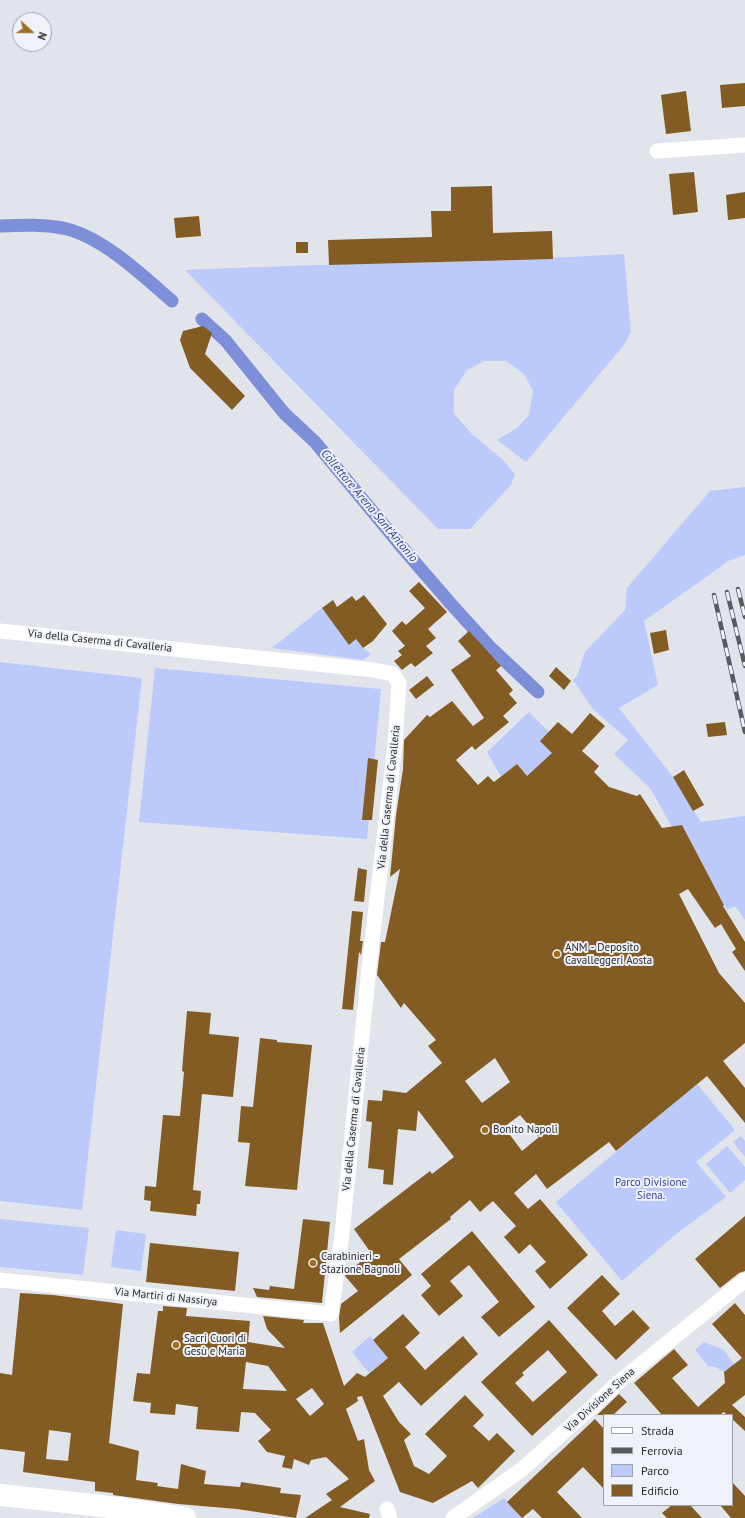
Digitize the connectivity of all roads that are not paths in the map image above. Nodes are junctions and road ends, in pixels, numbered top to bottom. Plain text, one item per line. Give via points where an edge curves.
1 (745, 145) edge
2 (657, 152) dead end
3 (0, 631) edge
4 (0, 1280) edge
5 (745, 1280) edge
6 (331, 1314) joint
7 (0, 1495) edge
8 (101, 1512) edge
9 (186, 1518) edge
10 (453, 1518) edge

1 - 2 street
3 - 6 street, Via della Caserma di Cavalleria via 374,670 393,674 399,683 395,744 369,967 344,1220
4 - 6 street, Via Martiri di Nassirya
5 - 10 street, Via Divisione Siena via 620,1381 521,1470
7 - 8 street
8 - 9 street

